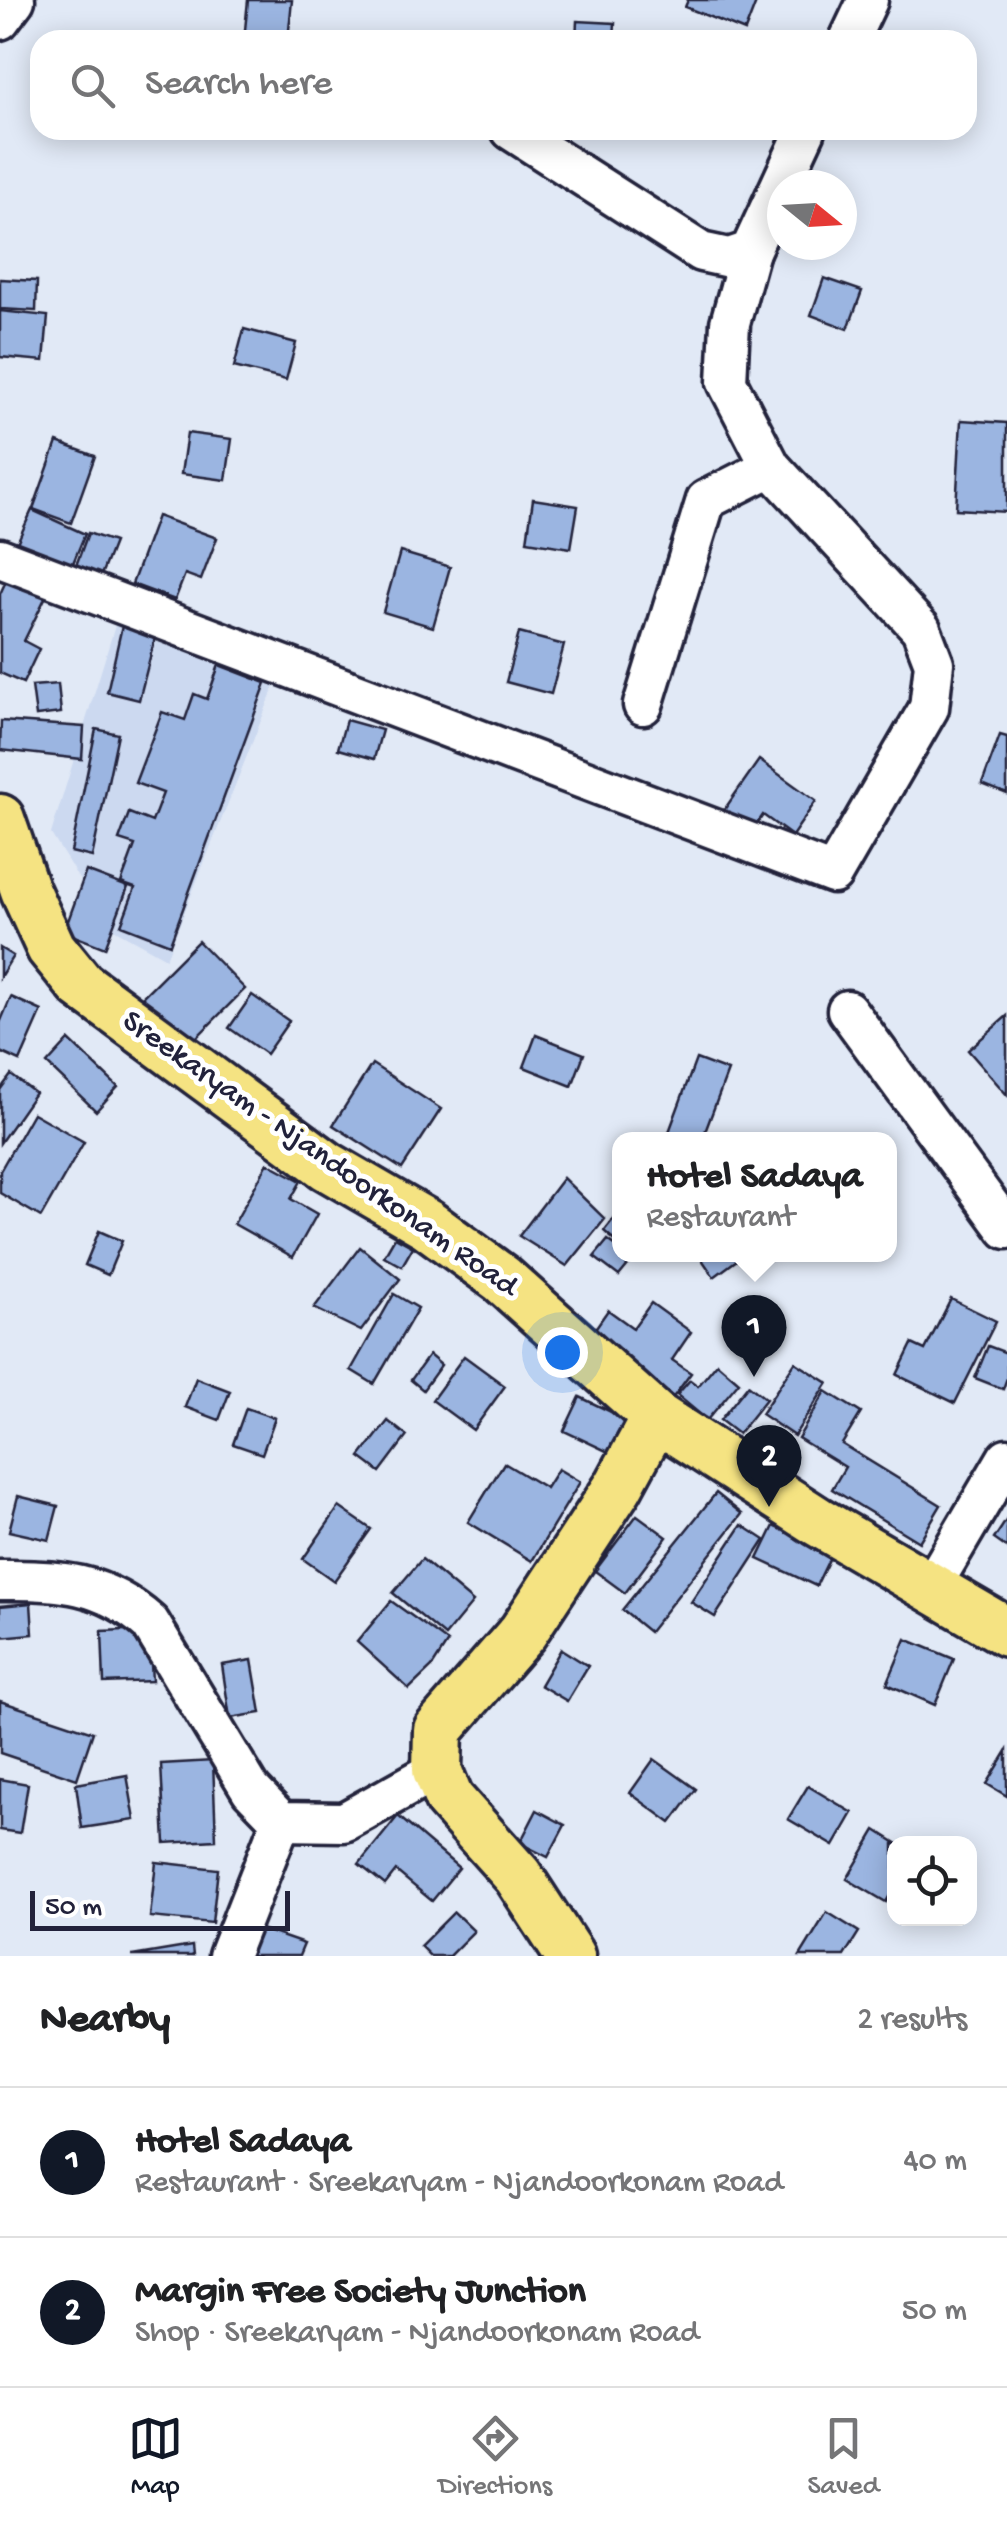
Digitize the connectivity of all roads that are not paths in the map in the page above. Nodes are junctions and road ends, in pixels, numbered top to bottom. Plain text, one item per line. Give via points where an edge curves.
1 (15, 0) edge
2 (868, 0) edge
3 (0, 20) edge
4 (854, 30) edge
5 (526, 140) edge
6 (801, 140) edge
7 (750, 251) junction
8 (770, 467) junction
9 (0, 558) edge
10 (644, 705) dead end
11 (0, 820) edge
12 (847, 1010) dead end
13 (1007, 1229) edge
14 (656, 1418) junction
15 (1007, 1458) edge
16 (0, 1580) edge
17 (930, 1587) junction
18 (1007, 1632) edge
19 (437, 1770) junction
20 (281, 1821) junction
21 (228, 1956) edge
22 (570, 1956) edge

1 - 3 street
2 - 4 street
5 - 7 street via 701,252 728,258
6 - 7 street
7 - 8 street via 730,324 727,382
8 - 9 street via 921,628 934,662 930,708 833,874
8 - 10 street via 706,500
11 - 14 main road, Sreekaryam - Njandoorkonam Road via 51,948 81,985 327,1166 427,1224 502,1280
12 - 13 street
14 - 17 main road, Sreekaryam - Njandoorkonam Road
14 - 19 main road via 523,1632 438,1730
15 - 17 street
16 - 20 street via 52,1580 129,1604 150,1623 251,1790
17 - 18 main road, Sreekaryam - Njandoorkonam Road
19 - 20 street via 344,1822
19 - 22 main road via 450,1799 518,1876
20 - 21 street

